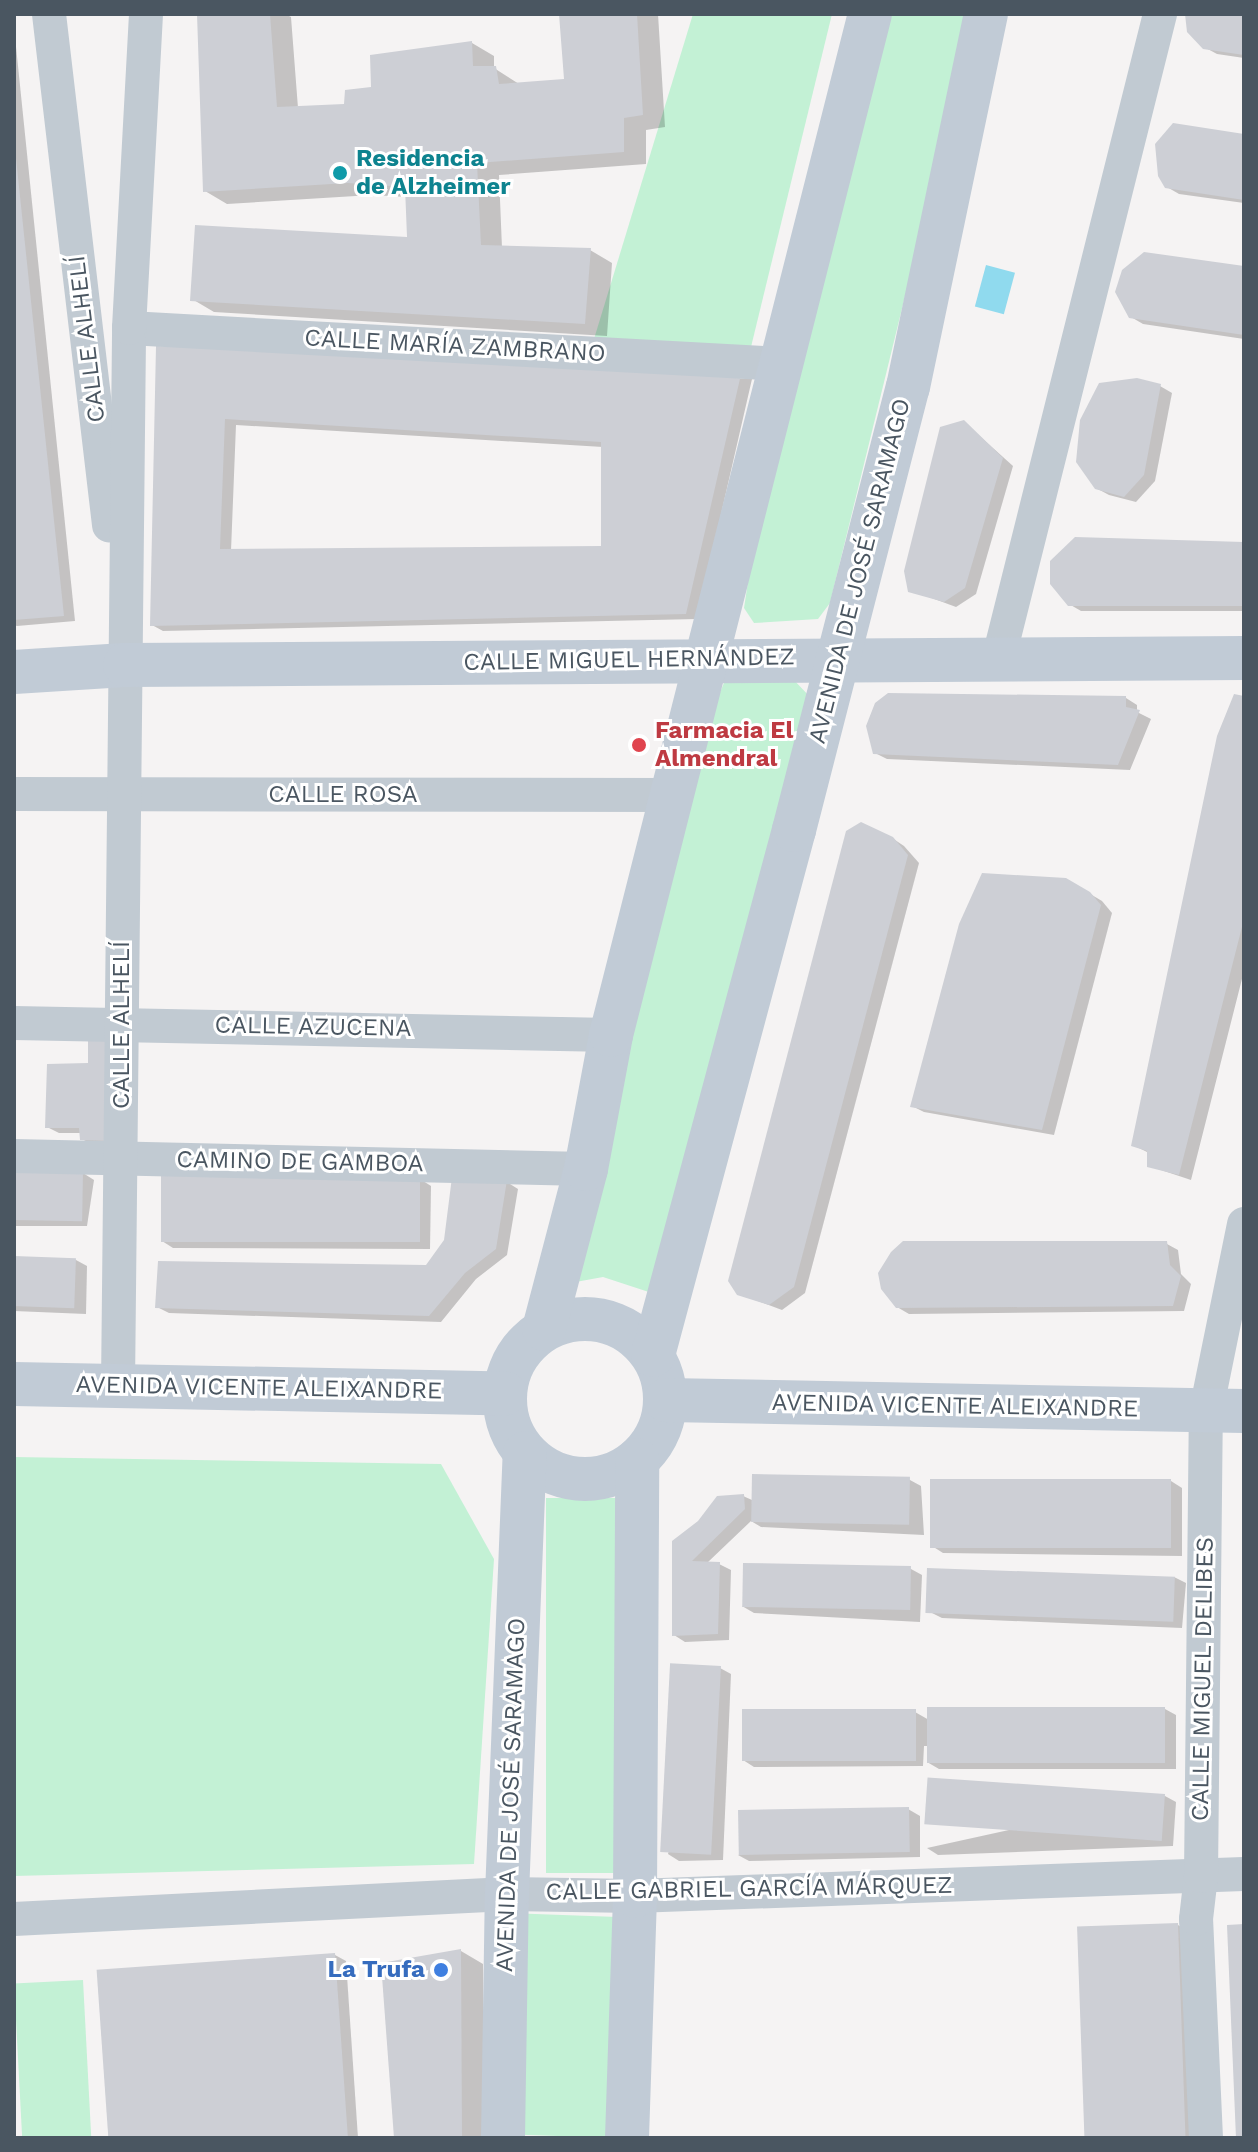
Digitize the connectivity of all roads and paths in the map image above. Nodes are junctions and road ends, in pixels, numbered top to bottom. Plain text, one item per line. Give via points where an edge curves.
1 (49, 14) edge
2 (146, 14) edge
3 (870, 14) edge
4 (986, 14) edge
5 (1160, 14) edge
6 (129, 328) junction
7 (781, 364) junction
8 (999, 657) junction
9 (837, 658) junction
10 (1244, 658) edge
11 (708, 659) junction
12 (125, 665) junction
13 (14, 672) edge
14 (14, 794) edge
15 (124, 795) junction
16 (673, 795) junction
17 (14, 1023) edge
18 (122, 1024) junction
19 (611, 1035) junction
20 (14, 1156) edge
21 (121, 1158) junction
22 (586, 1169) junction
23 (1244, 1224) edge
24 (544, 1329) junction
25 (653, 1355) junction
26 (14, 1384) edge
27 (118, 1386) junction
28 (505, 1393) junction
29 (666, 1400) junction
30 (1225, 1411) edge
31 (525, 1453) junction
32 (637, 1460) junction
33 (1244, 1874) edge
34 (1201, 1876) junction
35 (507, 1894) junction
36 (635, 1896) junction
37 (14, 1919) edge
38 (503, 2138) edge
39 (627, 2138) edge
40 (1206, 2138) edge

1 - 12 street, CALLE ALHELÍ
2 - 6 street, CALLE ALHELÍ
3 - 7 street
4 - 9 street, AVENIDA DE JOSÉ SARAMAGO via 908,387
5 - 8 street
6 - 7 street, CALLE MARÍA ZAMBRANO
6 - 12 street, CALLE ALHELÍ
7 - 11 street
8 - 9 street, CALLE MIGUEL HERNÁNDEZ
8 - 10 street, CALLE MIGUEL HERNÁNDEZ
9 - 11 street, CALLE MIGUEL HERNÁNDEZ
9 - 25 street, AVENIDA DE JOSÉ SARAMAGO
11 - 12 street, CALLE MIGUEL HERNÁNDEZ
11 - 16 street
12 - 13 street, CALLE MIGUEL HERNÁNDEZ
12 - 15 street, CALLE ALHELÍ
14 - 15 street, CALLE ROSA
15 - 16 street, CALLE ROSA
15 - 18 street, CALLE ALHELÍ
16 - 19 street
17 - 18 street, CALLE AZUCENA
18 - 19 street, CALLE AZUCENA
18 - 21 street, CALLE ALHELÍ
19 - 22 street
20 - 21 street, CAMINO DE GAMBOA
21 - 22 street, CAMINO DE GAMBOA
21 - 27 street, CALLE ALHELÍ
22 - 24 street
23 - 30 street, CALLE MIGUEL DELIBES
24 - 25 street via 592,1318 637,1336
24 - 28 street via 524,1346
25 - 29 street
26 - 27 street, AVENIDA VICENTE ALEIXANDRE
27 - 28 street, AVENIDA VICENTE ALEIXANDRE
28 - 31 street via 505,1414
29 - 30 street, AVENIDA VICENTE ALEIXANDRE
29 - 32 street via 657,1433
30 - 34 street, CALLE MIGUEL DELIBES
31 - 32 street via 544,1469 580,1479 616,1473
31 - 35 street, AVENIDA DE JOSÉ SARAMAGO
32 - 36 street
33 - 34 street, CALLE GABRIEL GARCÍA MÁRQUEZ
34 - 36 street, CALLE GABRIEL GARCÍA MÁRQUEZ
34 - 40 street, CALLE MIGUEL DELIBES via 1196,1919
35 - 36 street, CALLE GABRIEL GARCÍA MÁRQUEZ
35 - 37 street, CALLE GABRIEL GARCÍA MÁRQUEZ
35 - 38 street, AVENIDA DE JOSÉ SARAMAGO
36 - 39 street

